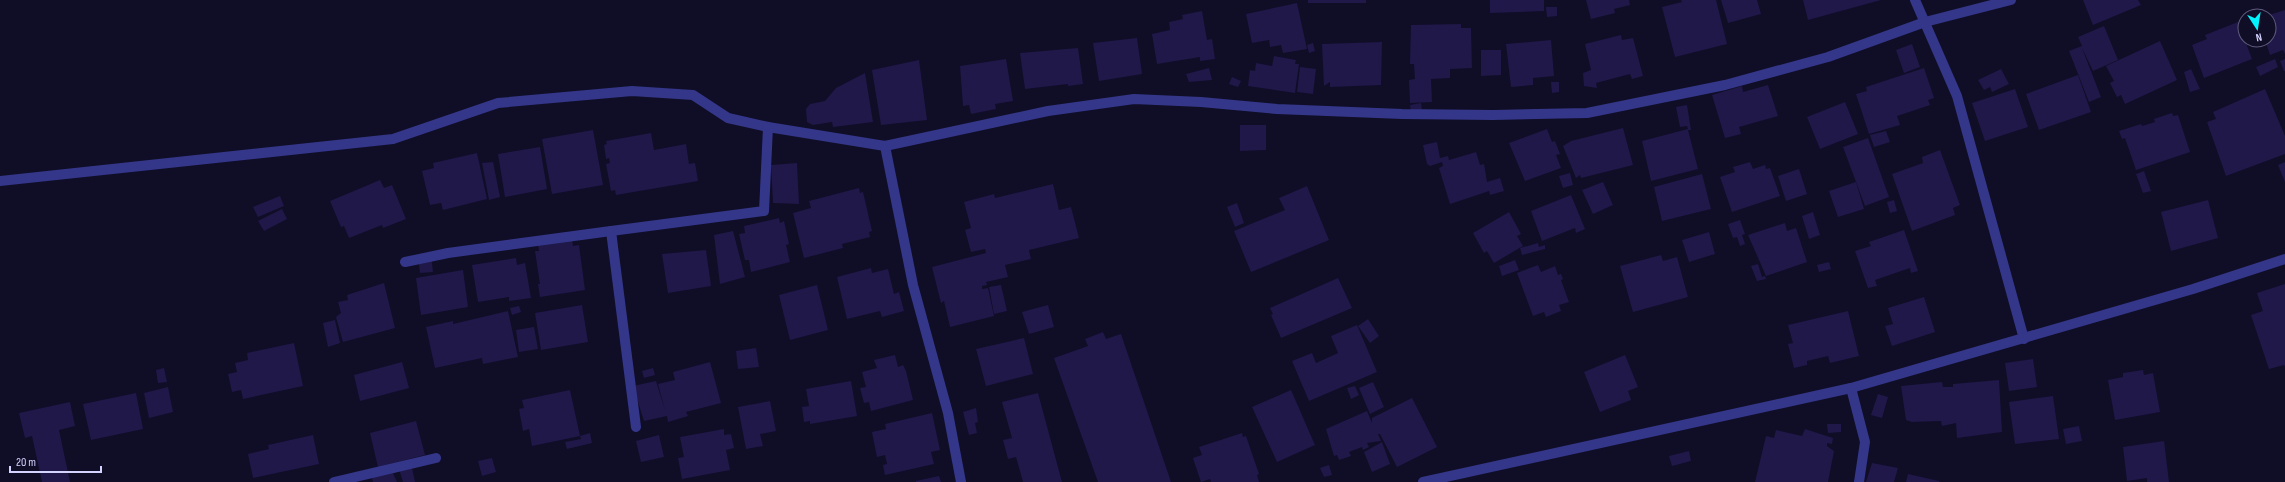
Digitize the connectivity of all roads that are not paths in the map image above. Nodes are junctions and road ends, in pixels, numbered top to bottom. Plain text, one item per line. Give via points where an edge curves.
1 (1915, 0) edge
2 (2011, 0) edge
3 (1925, 22) junction
4 (768, 127) junction
5 (885, 146) junction
6 (0, 181) edge
7 (611, 231) junction
8 (2285, 260) edge
9 (405, 262) dead end
10 (2024, 339) junction
11 (1851, 388) junction
12 (636, 427) dead end
13 (436, 458) dead end
14 (334, 482) edge
15 (961, 482) edge
16 (1423, 482) edge
17 (1860, 482) edge

1 - 3 street
2 - 3 street
3 - 5 street via 1828,57 1725,85 1587,113 1493,116 1402,114 1276,109 1134,99 1048,111
3 - 10 street via 1958,96
4 - 5 street
4 - 6 street via 728,118 693,95 632,91 498,103 393,139
4 - 7 street via 764,211
5 - 15 street via 913,285 948,413
7 - 9 street via 448,253
7 - 12 street
8 - 10 street
10 - 11 street
11 - 16 street
11 - 17 street via 1865,442
13 - 14 street

